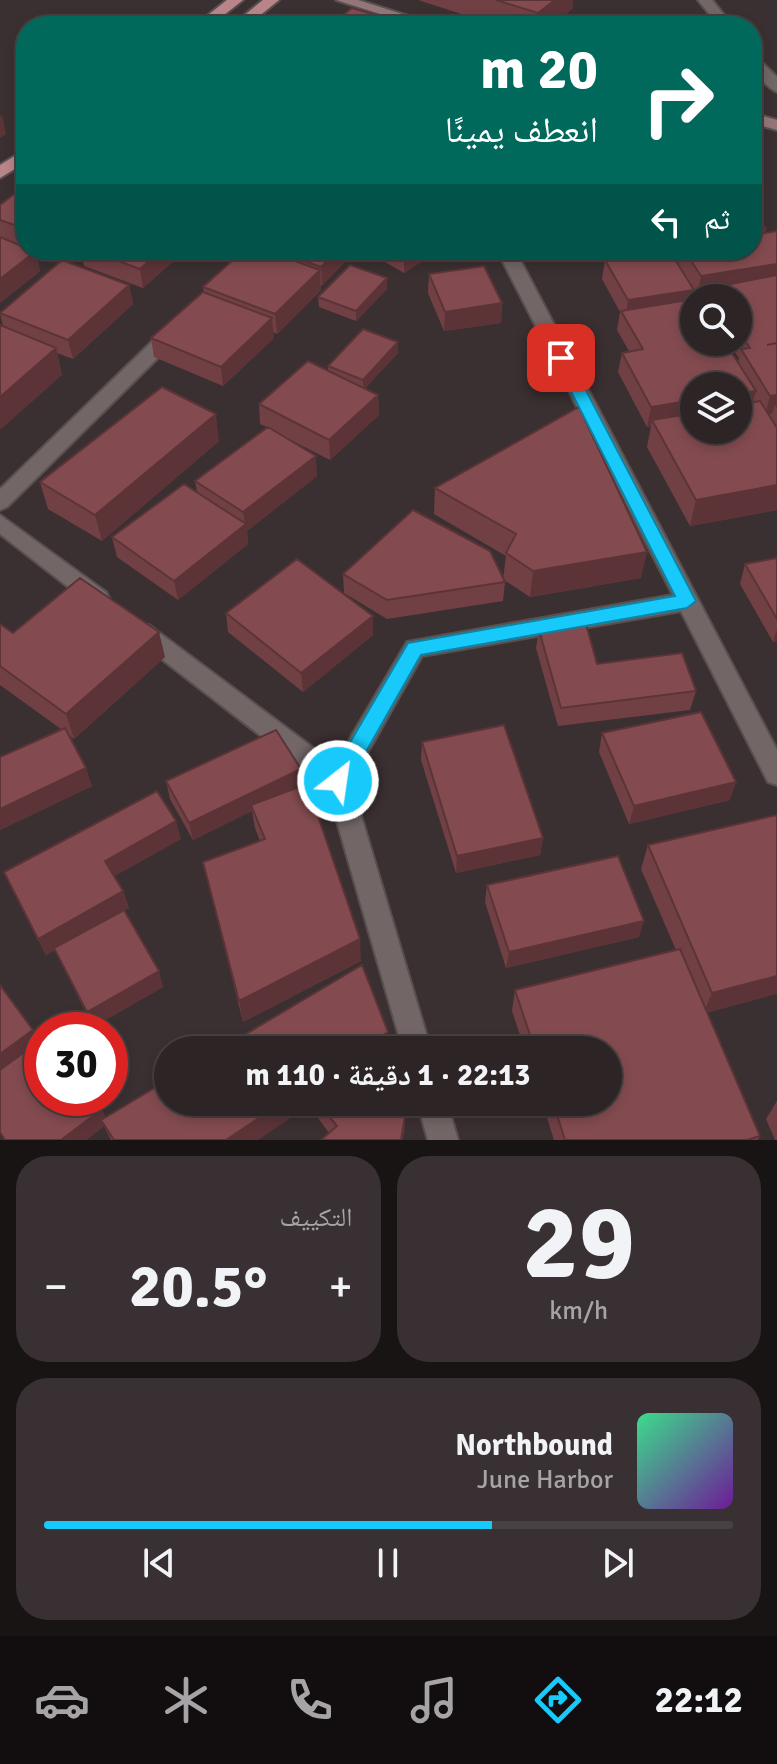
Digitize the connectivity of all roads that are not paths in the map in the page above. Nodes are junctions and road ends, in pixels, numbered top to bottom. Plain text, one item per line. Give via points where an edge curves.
1 (236, 0) edge
2 (272, 0) edge
3 (343, 0) edge
4 (705, 0) edge
5 (214, 16) edge
6 (251, 16) edge
7 (398, 16) edge
8 (718, 16) edge
9 (762, 69) edge
10 (777, 87) edge
11 (764, 122) edge
12 (777, 139) edge
13 (511, 260) edge
14 (190, 316) edge
15 (0, 502) edge
16 (0, 523) edge
17 (687, 601) junction
18 (777, 774) edge
19 (338, 781) junction
20 (413, 1036) edge
21 (436, 1116) edge
22 (443, 1140) edge

1 - 5 main road
2 - 6 main road
3 - 7 main road
4 - 8 street
9 - 10 street
11 - 12 main road
13 - 17 street
14 - 15 street
16 - 19 street
17 - 18 street
17 - 19 street via 415,648
19 - 20 street
21 - 22 street

